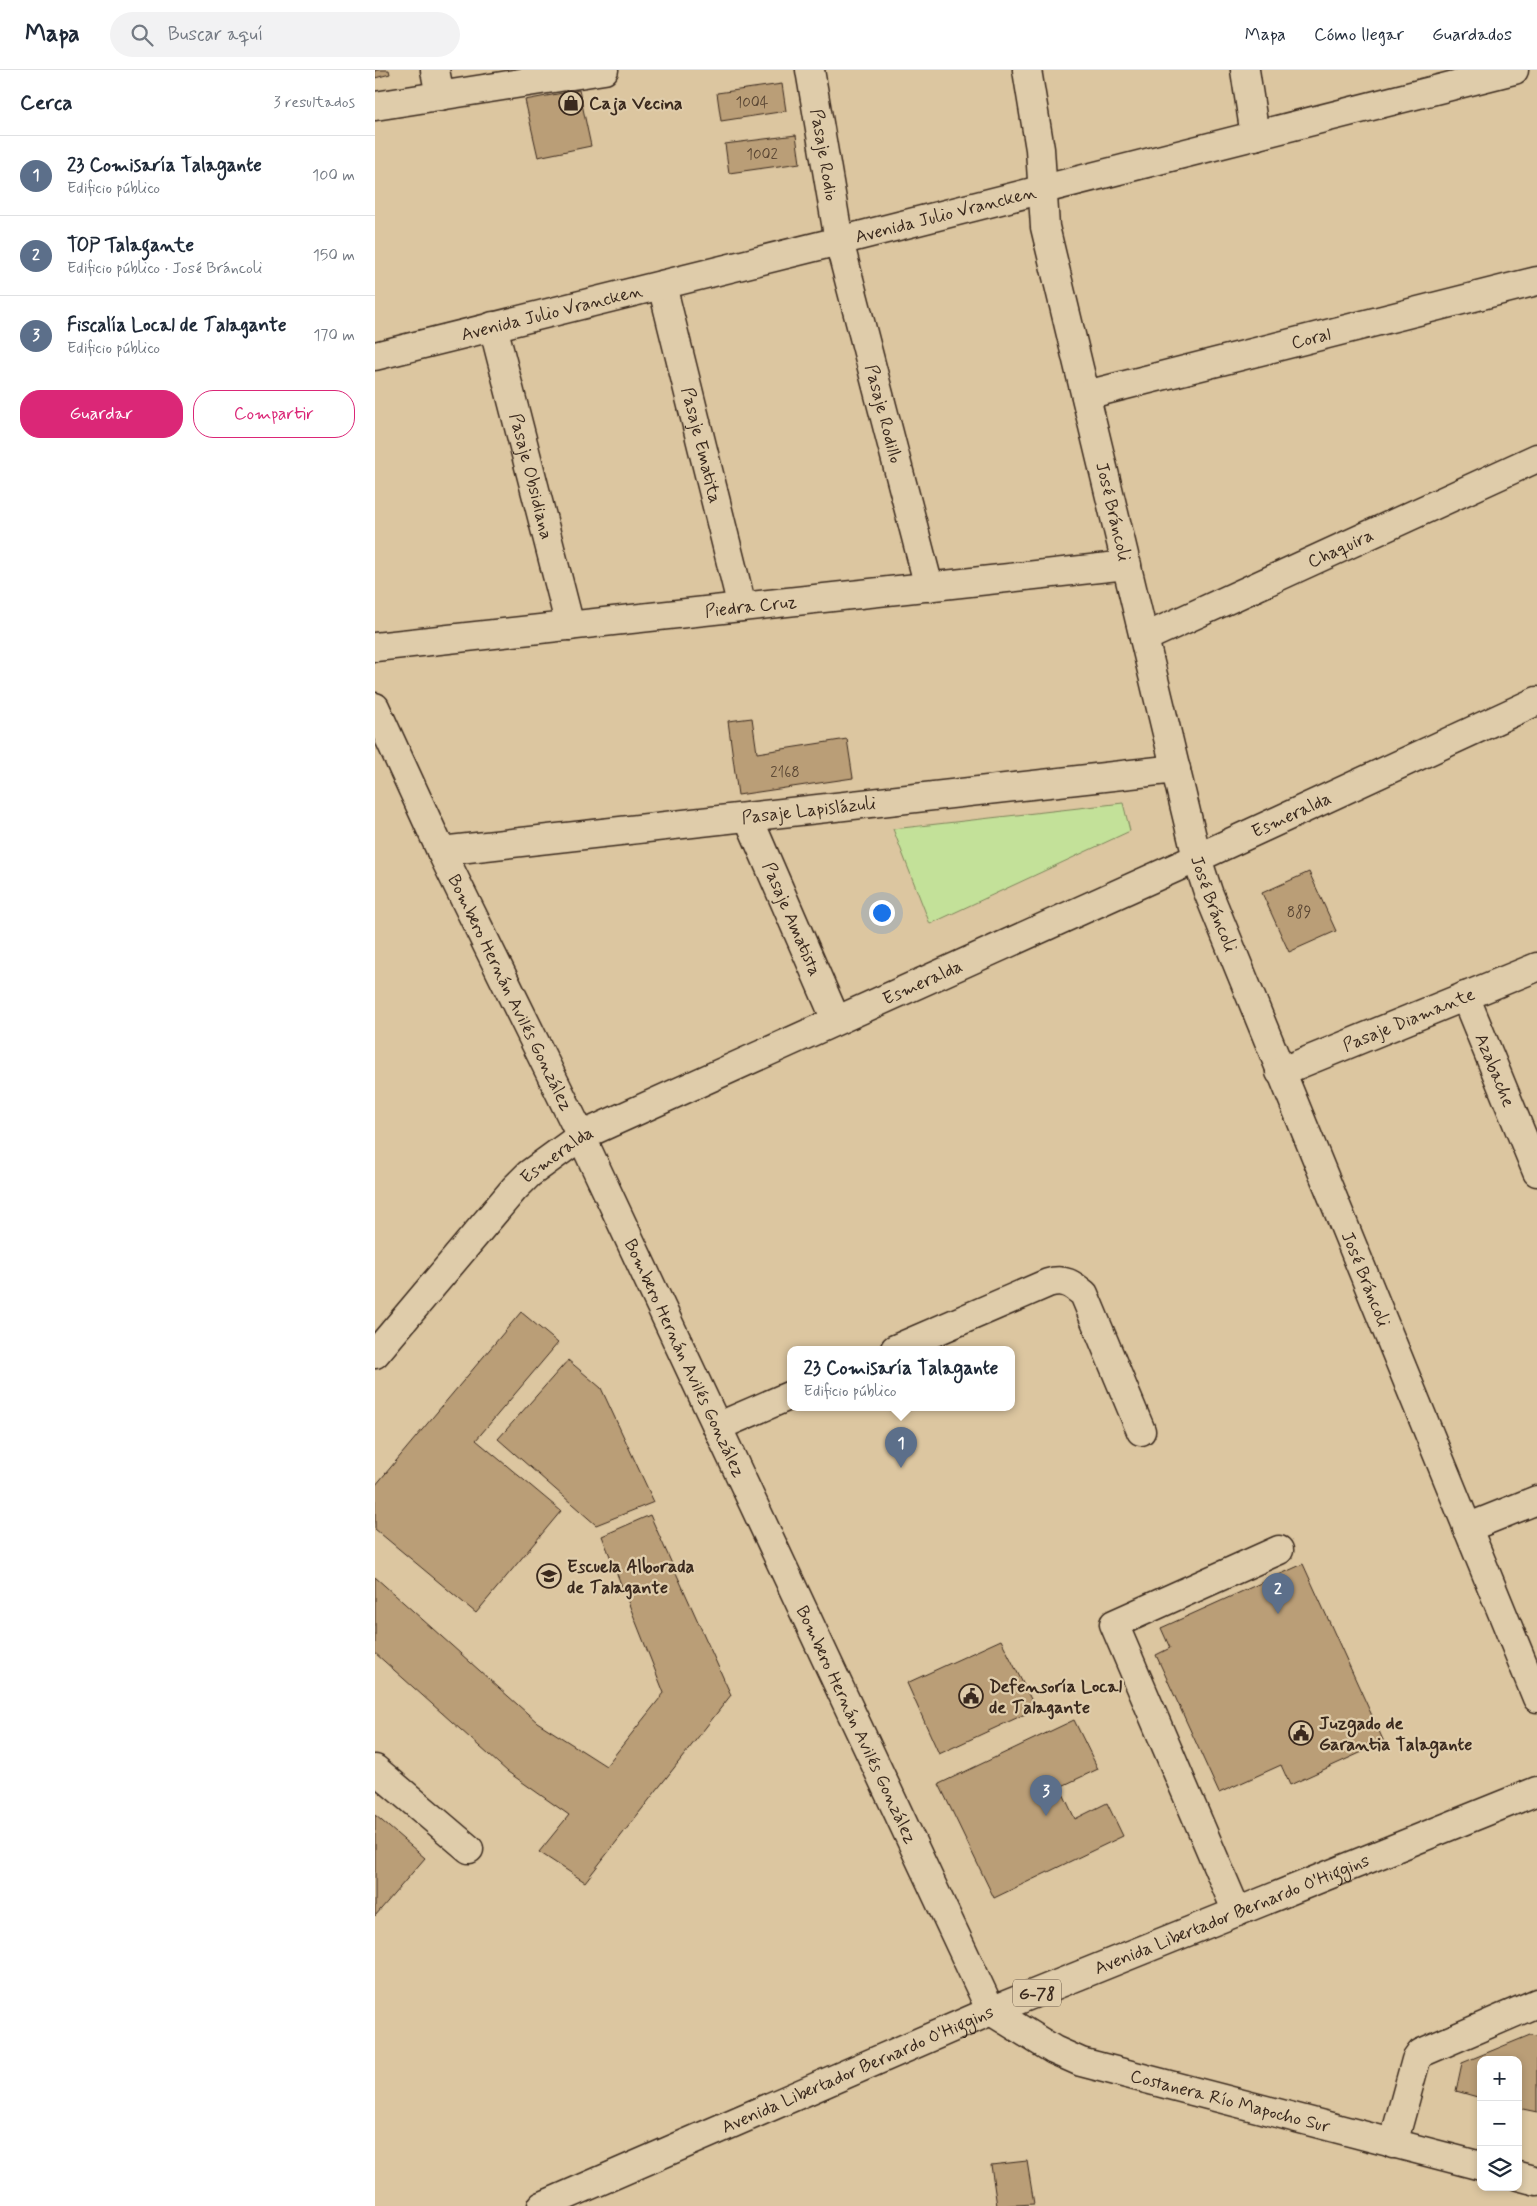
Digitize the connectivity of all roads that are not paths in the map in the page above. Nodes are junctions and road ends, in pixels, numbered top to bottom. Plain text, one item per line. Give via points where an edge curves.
1 (604, 70) edge
2 (810, 70) edge
3 (1027, 70) edge
4 (1245, 70) edge
5 (1514, 70) edge
6 (437, 83) edge
7 (375, 106) edge
8 (1255, 136) junction
9 (1043, 190) junction
10 (839, 241) junction
11 (1537, 281) edge
12 (663, 284) junction
13 (493, 326) junction
14 (375, 356) edge
15 (1086, 395) junction
16 (1537, 458) edge
17 (1127, 565) junction
18 (929, 587) junction
19 (742, 607) junction
20 (570, 626) junction
21 (1144, 638) junction
22 (375, 647) edge
23 (1537, 701) edge
24 (375, 707) edge
25 (1176, 769) junction
26 (748, 817) junction
27 (441, 852) junction
28 (1197, 858) junction
29 (1537, 967) edge
30 (1465, 996) junction
31 (837, 1020) junction
32 (1280, 1072) junction
33 (581, 1136) junction
34 (1537, 1172) edge
35 (902, 1346) edge
36 (375, 1354) edge
37 (787, 1397) edge
38 (717, 1427) junction
39 (1141, 1431) dead end
40 (1537, 1500) edge
41 (1467, 1528) junction
42 (1279, 1550) dead end
43 (1537, 1698) edge
44 (375, 1769) edge
45 (1537, 1790) edge
46 (469, 1849) dead end
47 (1237, 1912) junction
48 (1537, 2003) edge
49 (991, 2011) junction
50 (1393, 2144) junction
51 (1477, 2165) edge
52 (1522, 2177) edge
53 (1537, 2181) edge
54 (542, 2206) edge

1 - 6 street
2 - 10 street, Pasaje Rodio
3 - 9 street, José Bráncoli
4 - 8 street
5 - 8 street, Avenida Julio Vrancken
6 - 7 street
8 - 9 street, Avenida Julio Vrancken
9 - 10 street, Avenida Julio Vrancken
9 - 15 street, José Bráncoli via 1045,227
10 - 12 street, Avenida Julio Vrancken
10 - 18 street, Pasaje Rodillo
11 - 15 street, Coral
12 - 13 street, Avenida Julio Vrancken
12 - 19 street, Pasaje Ematita
13 - 14 street, Avenida Julio Vrancken
13 - 20 street, Pasaje Obsidiana
15 - 17 street, José Bráncoli
16 - 21 street, Chaquira
17 - 18 street, Piedra Cruz
17 - 21 street, José Bráncoli
18 - 19 street, Piedra Cruz
19 - 20 street, Piedra Cruz
20 - 22 street, Piedra Cruz
21 - 25 street, José Bráncoli
23 - 28 street, Esmeralda
24 - 27 street, Bombero Hernán Avilés González
25 - 26 street, Pasaje Lapislázuli
25 - 28 street, José Bráncoli
26 - 27 street, Pasaje Lapislázuli
26 - 31 street, Pasaje Amatista
27 - 33 street, Bombero Hernán Avilés González
28 - 31 street, Esmeralda
28 - 32 street, José Bráncoli
29 - 30 street, Pasaje Diamante
30 - 32 street, Pasaje Diamante
30 - 34 street, Azabache
31 - 33 street, Esmeralda
32 - 41 street, José Bráncoli
33 - 36 street, Esmeralda via 514,1189
33 - 38 street, Bombero Hernán Avilés González
35 - 39 street via 1048,1283 1063,1280 1084,1294
37 - 38 street
38 - 49 street, Bombero Hernán Avilés González
40 - 41 street
41 - 43 street, José Bráncoli
42 - 47 street via 1114,1624
44 - 46 street
45 - 47 street, Avenida Libertador Bernardo O'Higgins / G-78
47 - 49 street, Avenida Libertador Bernardo O'Higgins / G-78
48 - 50 street via 1419,2056
49 - 50 street, Costanera Río Mapocho Sur via 1054,2050 1081,2062
49 - 54 street, Avenida Libertador Bernardo O'Higgins / G-78
50 - 51 street, Costanera Río Mapocho Sur
52 - 53 street

